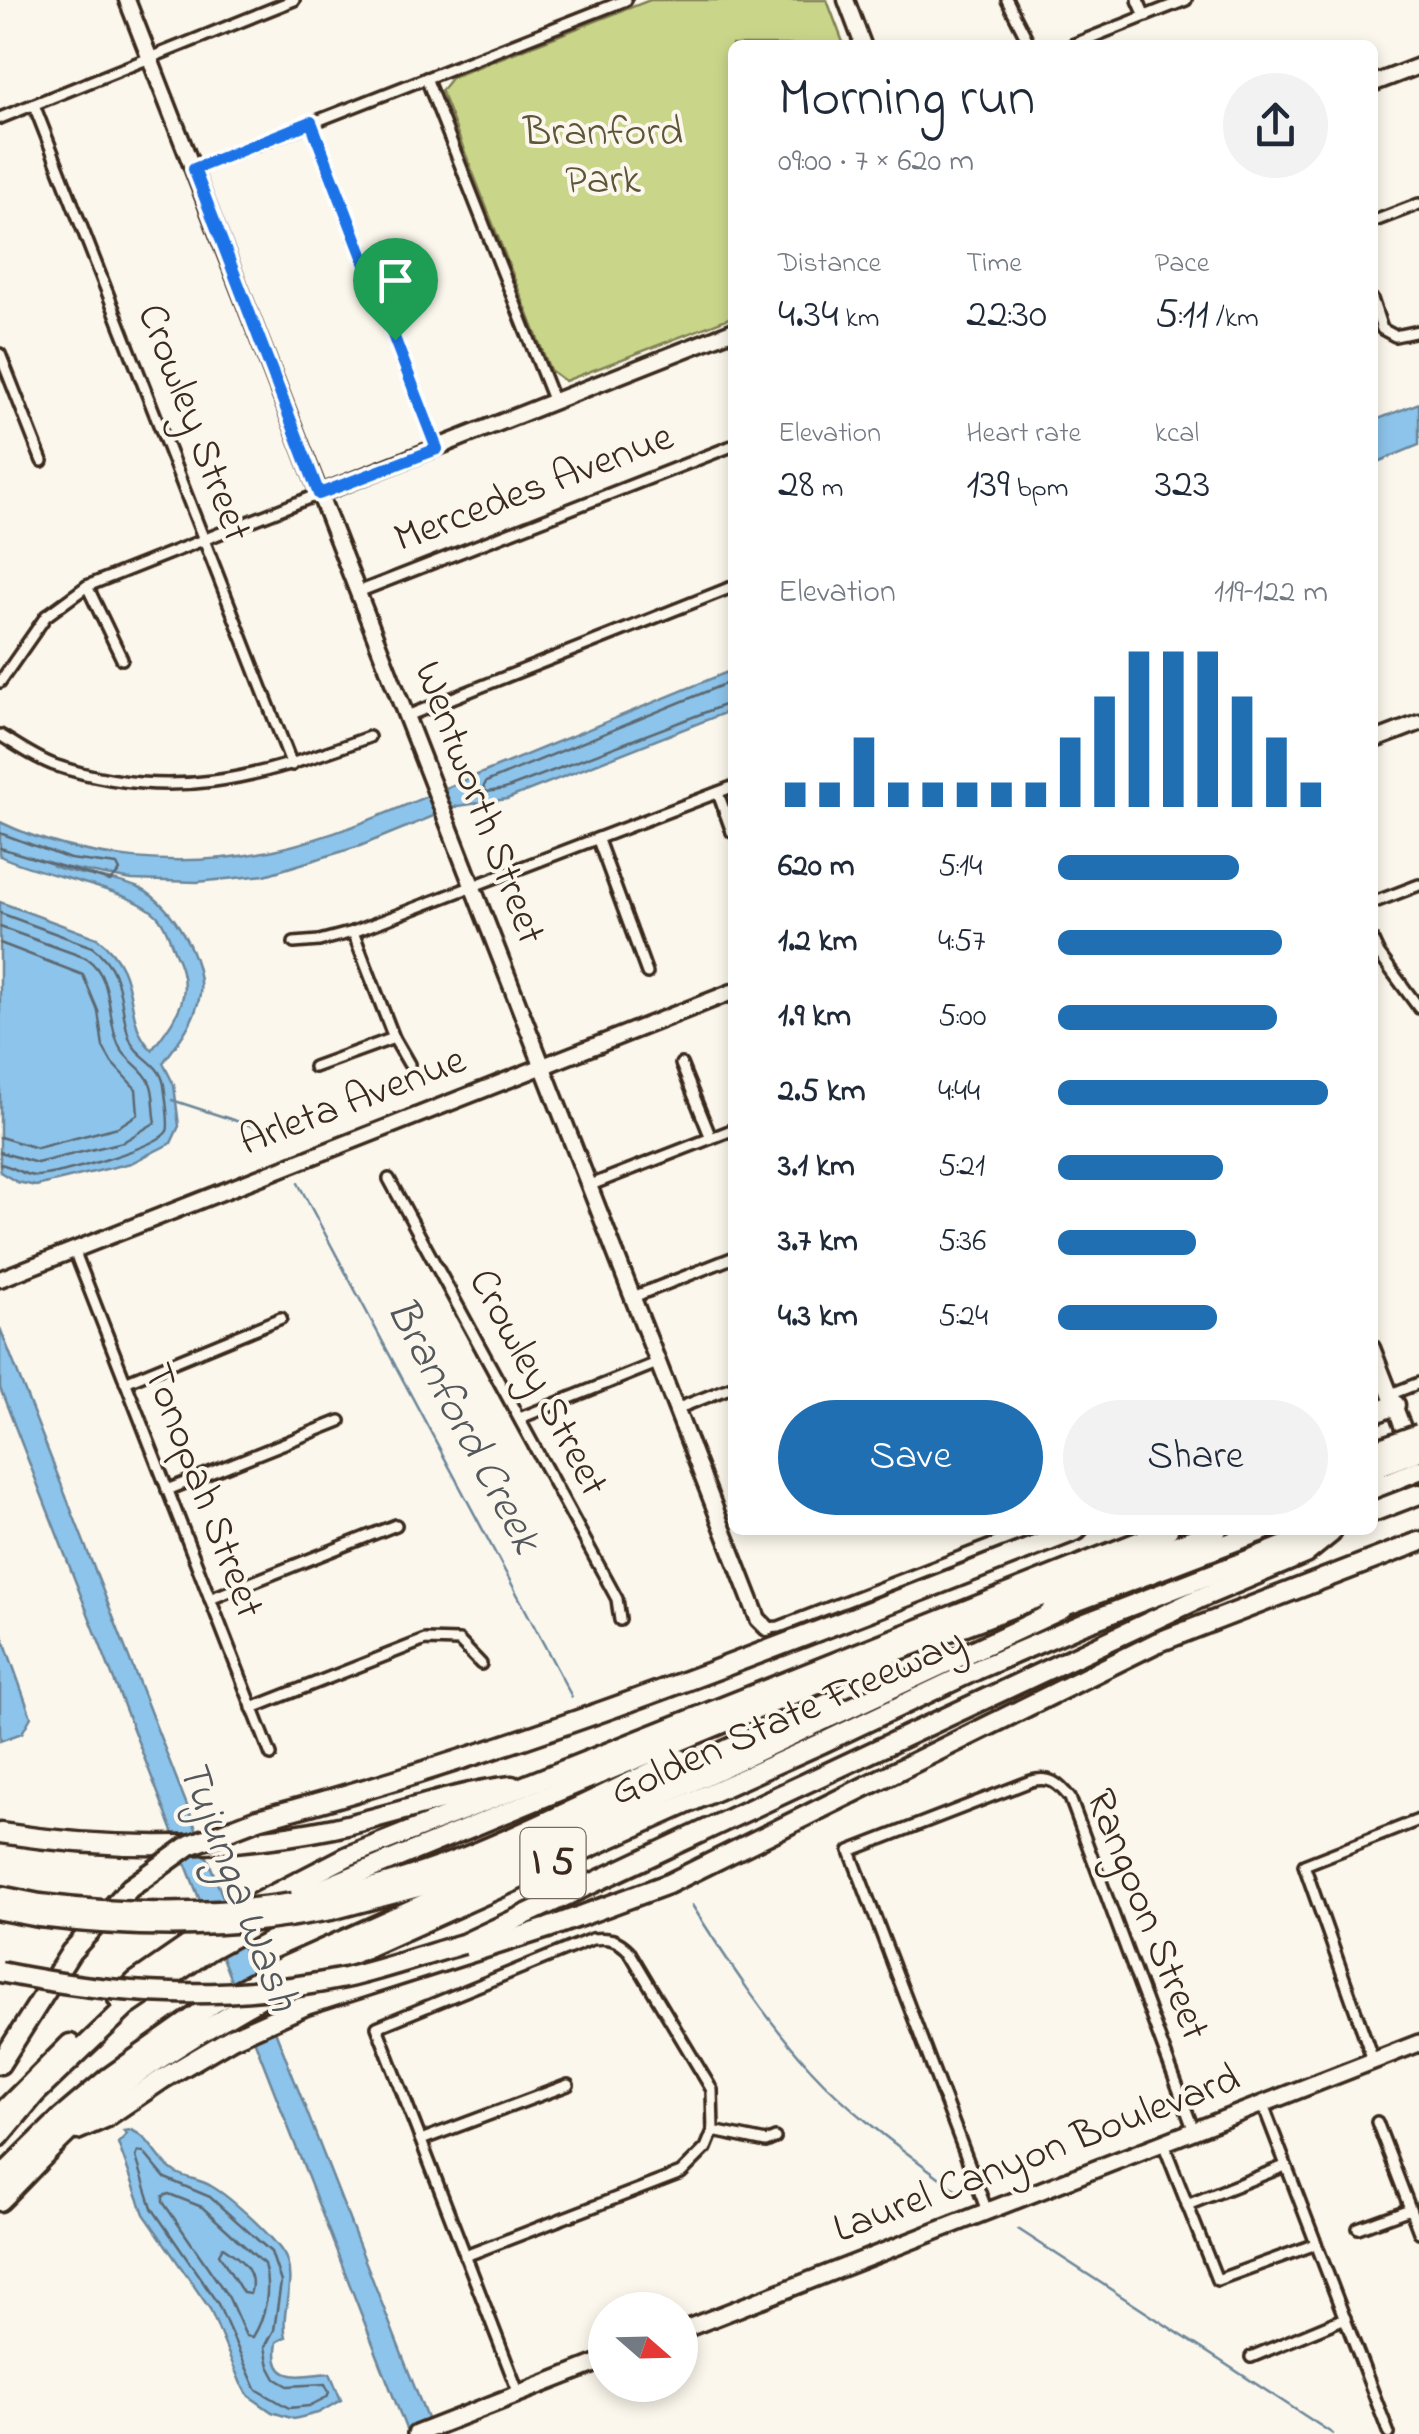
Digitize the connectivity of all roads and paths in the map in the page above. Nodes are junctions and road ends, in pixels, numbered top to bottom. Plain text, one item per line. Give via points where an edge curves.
1 (126, 0) edge
2 (294, 0) edge
3 (626, 0) edge
4 (846, 0) edge
5 (1008, 0) edge
6 (1138, 0) edge
7 (1186, 0) edge
8 (1145, 16) junction
9 (861, 40) edge
10 (1028, 40) edge
11 (1085, 40) edge
12 (148, 57) junction
13 (1419, 66) edge
14 (426, 78) junction
15 (1378, 82) edge
16 (34, 105) junction
17 (0, 118) edge
18 (311, 122) junction
19 (194, 169) junction
20 (1419, 204) edge
21 (1378, 220) edge
22 (1378, 317) edge
23 (1419, 330) edge
24 (728, 333) edge
25 (0, 354) edge
26 (554, 402) junction
27 (728, 448) edge
28 (437, 449) junction
29 (42, 461) dead end
30 (319, 494) junction
31 (204, 540) junction
32 (86, 586) junction
33 (728, 589) edge
34 (358, 592) junction
35 (122, 659) dead end
36 (0, 682) edge
37 (408, 716) junction
38 (1419, 723) edge
39 (0, 735) edge
40 (368, 736) dead end
41 (1378, 739) edge
42 (292, 766) junction
43 (728, 789) edge
44 (718, 793) junction
45 (728, 821) edge
46 (598, 840) junction
47 (1419, 885) edge
48 (473, 886) junction
49 (1378, 900) edge
50 (353, 932) junction
51 (294, 943) dead end
52 (1378, 952) edge
53 (646, 973) dead end
54 (728, 994) edge
55 (1419, 1008) edge
56 (394, 1038) junction
57 (409, 1064) dead end
58 (681, 1064) dead end
59 (542, 1066) junction
60 (314, 1067) dead end
61 (728, 1132) edge
62 (712, 1138) junction
63 (390, 1179) dead end
64 (588, 1186) junction
65 (74, 1250) junction
66 (728, 1260) edge
67 (0, 1279) edge
68 (633, 1297) junction
69 (281, 1318) dead end
70 (657, 1363) junction
71 (1378, 1364) edge
72 (125, 1382) junction
73 (1419, 1383) edge
74 (728, 1389) edge
75 (1393, 1400) junction
76 (676, 1409) junction
77 (1378, 1410) edge
78 (520, 1418) junction
79 (340, 1422) dead end
80 (1419, 1434) edge
81 (1419, 1451) edge
82 (1378, 1467) edge
83 (1378, 1468) edge
84 (1378, 1468) edge
85 (1419, 1470) edge
86 (167, 1490) junction
87 (1419, 1494) edge
88 (1378, 1510) edge
89 (726, 1519) edge
90 (396, 1525) dead end
91 (731, 1535) edge
92 (1017, 1535) edge
93 (1063, 1535) edge
94 (1155, 1535) edge
95 (1203, 1535) edge
96 (1251, 1535) edge
97 (1313, 1535) edge
98 (1329, 1535) edge
99 (1419, 1542) edge
100 (210, 1599) junction
101 (1062, 1609) junction
102 (620, 1620) dead end
103 (767, 1628) joint
104 (942, 1635) junction
105 (480, 1664) dead end
106 (252, 1708) junction
107 (271, 1755) dead end
108 (534, 1783) junction
109 (1419, 1820) edge
110 (0, 1832) edge
111 (0, 1896) edge
112 (0, 1910) edge
113 (290, 1910) junction
114 (39, 1911) junction
115 (242, 1922) junction
116 (208, 1941) junction
117 (0, 1972) edge
118 (282, 1976) junction
119 (217, 2011) junction
120 (1419, 2042) edge
121 (1373, 2060) junction
122 (0, 2064) edge
123 (568, 2085) dead end
124 (1262, 2105) junction
125 (0, 2114) edge
126 (1378, 2122) dead end
127 (714, 2131) junction
128 (1194, 2131) junction
129 (66, 2135) junction
130 (0, 2136) edge
131 (775, 2138) dead end
132 (421, 2140) junction
133 (1163, 2143) junction
134 (1286, 2166) junction
135 (0, 2178) edge
136 (0, 2201) edge
137 (1188, 2205) junction
138 (1410, 2209) junction
139 (987, 2212) junction
140 (1358, 2228) dead end
141 (1419, 2232) edge
142 (1316, 2244) junction
143 (465, 2256) junction
144 (1344, 2318) junction
145 (698, 2324) edge
146 (1251, 2356) dead end
147 (588, 2367) edge
148 (519, 2394) junction
149 (416, 2434) edge
150 (1389, 2434) edge

1 - 12 street, Wentworth Street
2 - 12 street
3 - 14 street
4 - 9 street
5 - 10 street
6 - 8 street
7 - 8 street
8 - 11 street
12 - 16 street
12 - 19 street, Wentworth Street
13 - 15 street
14 - 18 street
14 - 26 street
16 - 17 street
16 - 31 street, Crowley Street
18 - 19 street
18 - 28 street
19 - 30 street, Wentworth Street
20 - 21 street
22 - 23 street via 1382,329 1395,336
24 - 26 street
25 - 29 street
26 - 28 street
27 - 34 street, Mercedes Avenue
28 - 30 street
30 - 31 street
30 - 34 street, Wentworth Street
31 - 32 street
31 - 42 street, Crowley Street
32 - 35 street
32 - 36 street via 46,616
33 - 37 street
34 - 37 street, Wentworth Street
37 - 48 street, Wentworth Street
38 - 41 street
39 - 42 street via 52,764 145,786 230,781
40 - 42 street
43 - 44 street
44 - 45 street
44 - 46 street
46 - 48 street
46 - 53 street
47 - 49 street
48 - 50 street
48 - 59 street, Wentworth Street
50 - 51 street
50 - 56 street
52 - 55 street
54 - 59 street, Arleta Avenue
56 - 57 street
56 - 60 street
58 - 62 street
59 - 64 street, Wentworth Street
59 - 65 street, Arleta Avenue
61 - 62 street
62 - 64 street
63 - 78 street, Crowley Street
64 - 68 street, Wentworth Street
65 - 67 street, Arleta Avenue
65 - 72 street, Tonopah Street
66 - 68 street
68 - 70 street, Wentworth Street
69 - 72 street
70 - 76 street, Wentworth Street
70 - 78 street
71 - 75 street
72 - 86 street, Tonopah Street
73 - 75 street
74 - 76 street
75 - 77 highway
75 - 85 street
76 - 89 street, Wentworth Street
78 - 102 street, Crowley Street via 617,1599
79 - 86 street
80 - 82 highway, bridge
81 - 84 highway, bridge
83 - 85 highway, bridge
86 - 100 street, Tonopah Street
87 - 88 highway
90 - 100 street
91 - 103 street, Wentworth Street via 758,1619
92 - 103 street
93 - 122 highway, bridge via 547,1732 190,1845 101,1916
94 - 108 highway, Golden State Freeway / I 5
95 - 104 highway
96 - 101 highway
97 - 118 highway, Golden State Freeway / I 5 via 1083,1624
98 - 117 highway, bridge via 1306,1554 464,1944 349,1977 236,1993 135,1993
99 - 129 highway via 1156,1643 668,1884 306,2004 232,2038
100 - 106 street, Tonopah Street
101 - 113 highway via 844,1697 441,1880 349,1906
101 - 118 highway
104 - 113 highway via 437,1868
104 - 115 highway
105 - 106 street via 459,1641 424,1640
106 - 107 street, Tonopah Street
108 - 110 highway, bridge via 476,1790 334,1828 208,1844 84,1843
108 - 115 highway, Golden State Freeway / I 5 via 348,1856
109 - 121 street via 1304,1865
111 - 114 highway
112 - 114 highway
113 - 114 highway, bridge via 188,1927
115 - 116 highway, Golden State Freeway / I 5, bridge
116 - 125 highway, Golden State Freeway / I 5 via 135,1982
116 - 130 highway via 126,2007
118 - 119 highway, Golden State Freeway / I 5, bridge
119 - 129 highway, Golden State Freeway / I 5
119 - 135 highway via 108,2078
120 - 121 main road, Laurel Canyon Boulevard
121 - 124 main road, Laurel Canyon Boulevard
123 - 132 street
124 - 128 main road, Laurel Canyon Boulevard
124 - 134 street
126 - 138 street
127 - 131 street
127 - 132 street via 712,2090 629,1951 607,1937 377,2027
127 - 143 street via 682,2174
128 - 133 main road, Laurel Canyon Boulevard
128 - 139 street, Rangoon Street via 1070,1798 1056,1781 1031,1781 850,1850
129 - 136 highway, Golden State Freeway / I 5
132 - 143 street
133 - 137 street
133 - 139 main road, Laurel Canyon Boulevard
134 - 137 street
134 - 142 street
137 - 142 street via 1217,2280
138 - 140 street
138 - 141 street
139 - 145 main road, Laurel Canyon Boulevard
142 - 144 street
143 - 148 street
144 - 146 street
144 - 150 street
147 - 148 main road
148 - 149 main road

